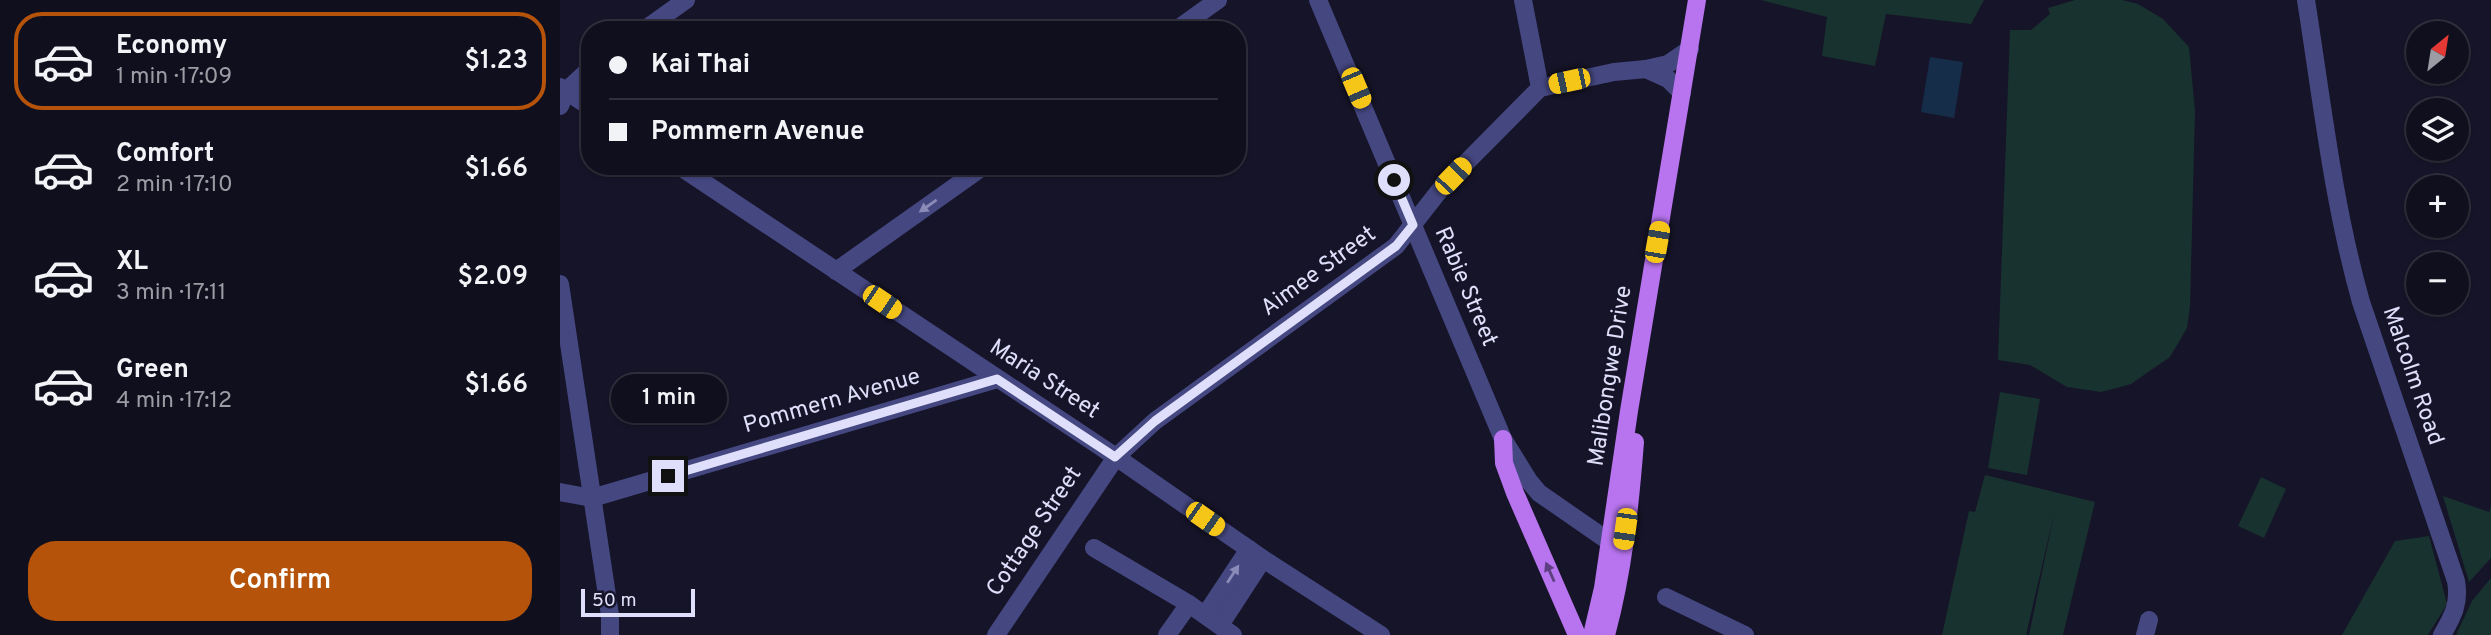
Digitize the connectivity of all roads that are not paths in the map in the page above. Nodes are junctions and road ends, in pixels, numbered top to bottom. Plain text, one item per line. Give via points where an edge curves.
1 (686, 0) edge
2 (1219, 0) edge
3 (1318, 0) edge
4 (1523, 0) edge
5 (1698, 0) edge
6 (1705, 0) edge
7 (2306, 0) edge
8 (657, 21) edge
9 (1190, 21) edge
10 (1690, 49) junction
11 (1646, 69) junction
12 (581, 77) edge
13 (1539, 88) junction
14 (1682, 93) junction
15 (562, 95) edge
16 (581, 103) edge
17 (692, 175) edge
18 (971, 175) edge
19 (1413, 225) junction
20 (836, 271) junction
21 (560, 284) edge
22 (997, 379) junction
23 (1503, 439) junction
24 (1115, 457) junction
25 (560, 492) edge
26 (592, 498) junction
27 (1616, 546) junction
28 (1094, 548) dead end
29 (1256, 554) junction
30 (1666, 597) dead end
31 (1189, 604) junction
32 (1220, 625) edge
33 (610, 635) edge
34 (996, 635) edge
35 (1167, 635) edge
36 (1381, 635) edge
37 (1577, 635) edge
38 (1592, 635) edge
39 (1605, 635) edge
40 (1745, 635) edge
41 (2442, 635) edge

1 - 8 street
2 - 9 street
3 - 19 street, Rabie Street
4 - 13 street
5 - 10 main road, Malibongwe Drive
6 - 27 main road, Malibongwe Drive
7 - 41 street, Malcolm Road via 2349,262 2456,581 2456,611
10 - 11 street via 1668,64
10 - 14 main road, Malibongwe Drive
11 - 13 street
11 - 14 street via 1668,79
12 - 15 street
13 - 19 street, Aimee Street via 1448,180
14 - 27 main road, Malibongwe Drive via 1629,411
15 - 16 street
17 - 20 street, Maria Street
18 -> 20 street
19 - 23 street, Rabie Street
19 - 24 street, Aimee Street via 1387,254 1155,421
20 - 22 street, Maria Street
21 - 26 street
22 - 24 street, Maria Street
22 - 26 street, Pommern Avenue
23 - 27 street, Rabie Street via 1539,494
37 -> 23 main road via 1515,493 1504,463
24 - 29 street, Maria Street
24 - 34 street, Cottage Street
25 - 26 street, Pommern Avenue
26 - 33 street
27 - 38 main road, Malibongwe Drive
27 - 39 main road, Malibongwe Drive via 1617,586
28 - 31 street
29 - 32 street
29 - 36 street, Maria Street
30 - 40 street
31 - 32 street
31 - 35 street

